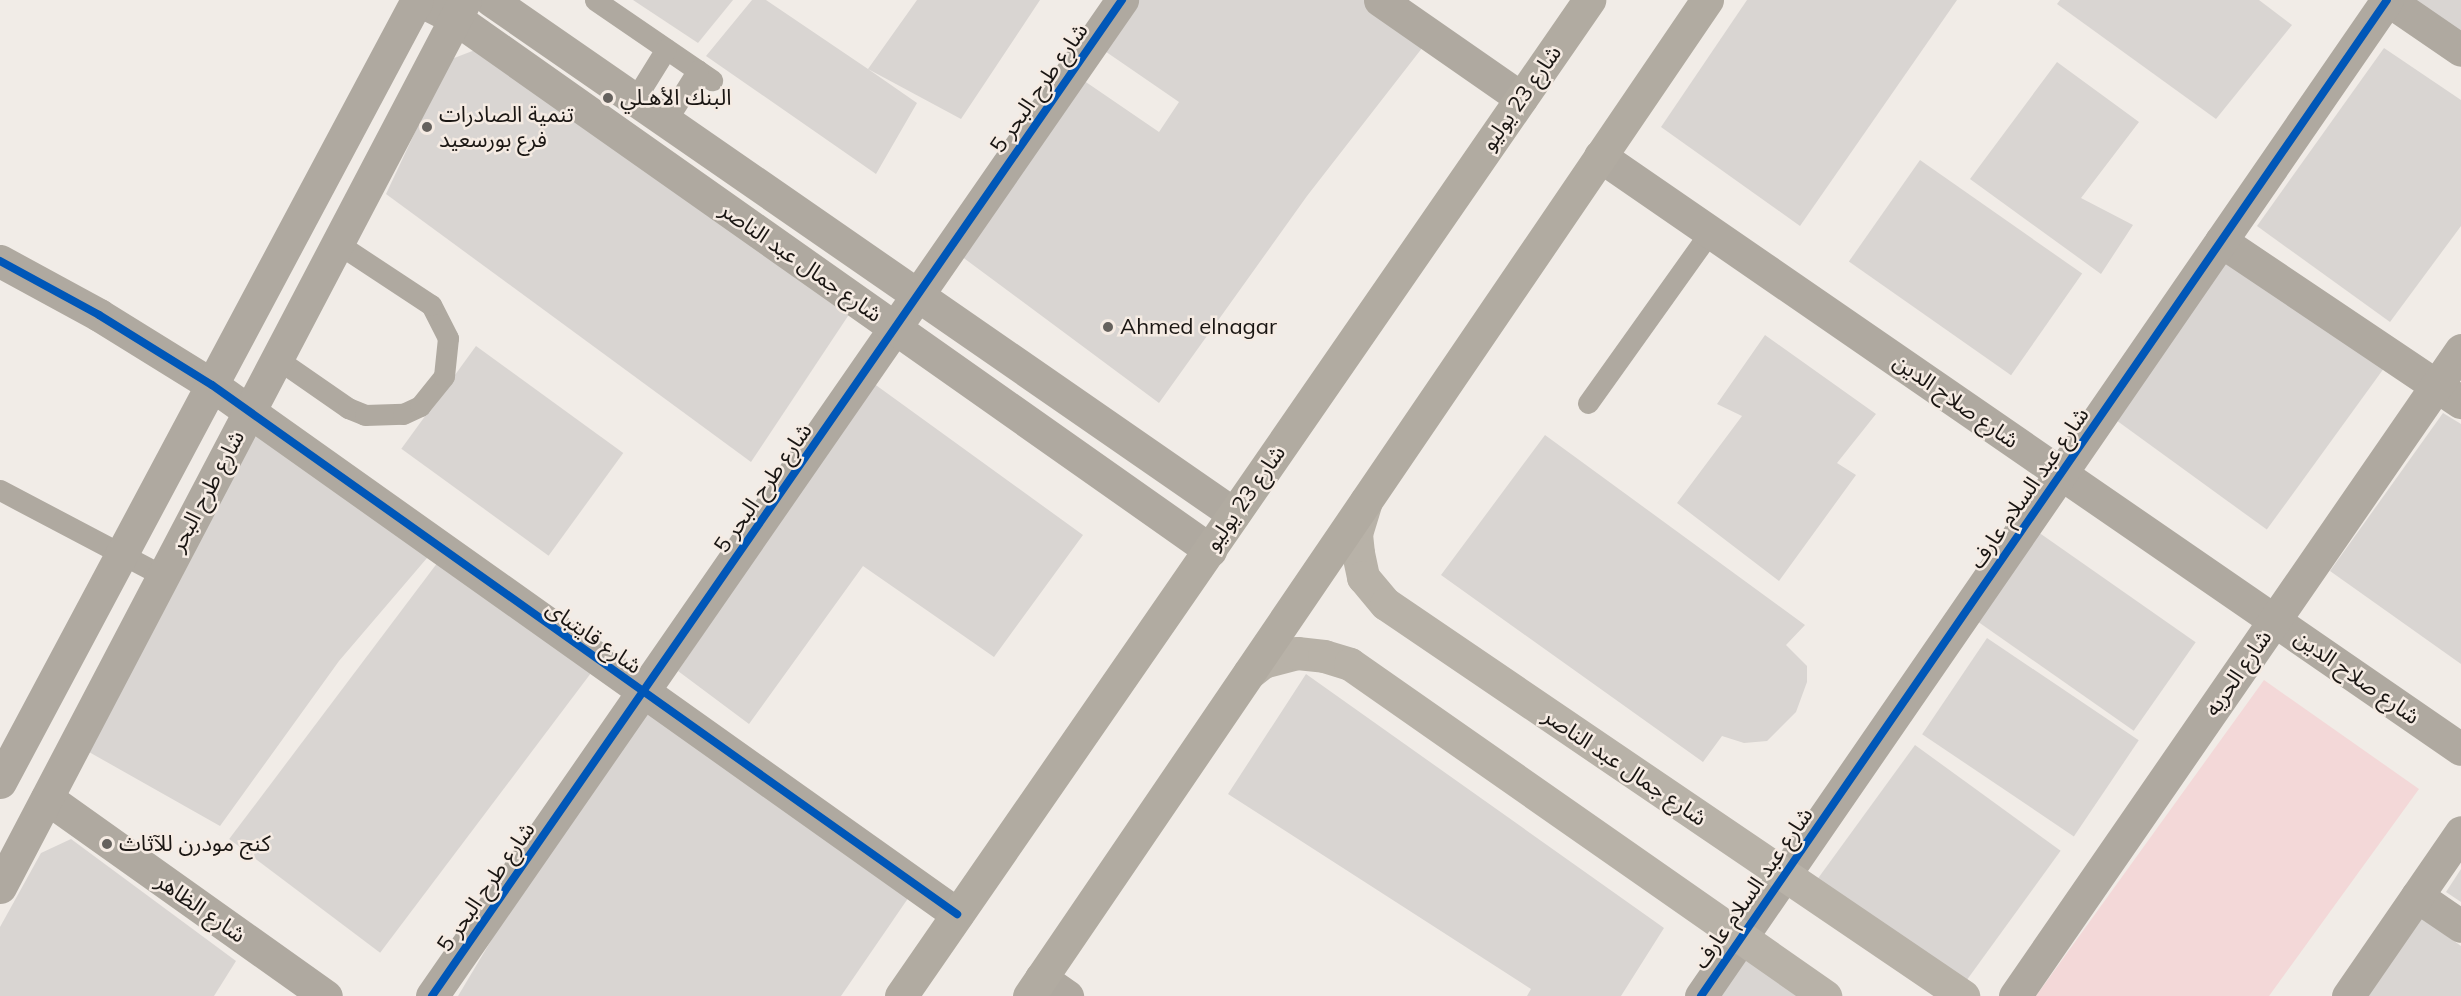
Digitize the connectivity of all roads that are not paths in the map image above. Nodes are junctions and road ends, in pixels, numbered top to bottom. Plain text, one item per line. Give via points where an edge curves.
1 (418, 0) edge
2 (491, 0) edge
3 (595, 0) edge
4 (1122, 0) edge
5 (1380, 0) edge
6 (1589, 0) edge
7 (1707, 0) edge
8 (2388, 0) edge
9 (460, 9) edge
10 (666, 49) junction
11 (2461, 50) edge
12 (1521, 98) junction
13 (635, 99) junction
14 (666, 121) junction
15 (1600, 156) junction
16 (1710, 232) junction
17 (2221, 241) junction
18 (337, 243) junction
19 (0, 261) edge
20 (918, 295) junction
21 (895, 328) junction
22 (2461, 350) edge
23 (276, 358) junction
24 (212, 385) junction
25 (2449, 394) edge
26 (1588, 403) dead end
27 (248, 412) junction
28 (2061, 474) junction
29 (0, 490) edge
30 (1368, 497) junction
31 (1234, 514) junction
32 (1210, 550) junction
33 (122, 554) junction
34 (163, 576) junction
35 (2274, 620) junction
36 (1249, 673) junction
37 (642, 693) junction
38 (2461, 749) edge
39 (2, 772) edge
40 (47, 798) junction
41 (2461, 832) edge
42 (1784, 875) junction
43 (0, 887) edge
44 (2417, 896) junction
45 (957, 914) junction
46 (2461, 926) edge
47 (1741, 937) junction
48 (1035, 987) edge
49 (326, 996) edge
50 (432, 996) edge
51 (901, 996) edge
52 (1068, 996) edge
53 (1701, 996) edge
54 (1825, 996) edge
55 (1963, 996) edge
56 (2015, 996) edge
57 (2348, 996) edge

1 - 9 street, شارع جمال عبد الناصر
1 - 24 street, شارع طرح البحر
2 - 13 street, شارع جمال عبد الناصر
3 - 10 lane
4 - 20 street, شارع طرح البحر 5
5 - 12 street
6 - 12 main road, شارع 23 يوليو
7 - 15 main road
8 - 11 street
8 - 17 street, شارع عبد السلام عارف
9 - 18 street, شارع طرح البحر
9 - 21 street, شارع جمال عبد الناصر
10 - 13 lane
10 - 14 lane via 705,75
12 - 31 main road, شارع 23 يوليو
13 - 14 street, شارع جمال عبد الناصر
14 - 20 street, شارع جمال عبد الناصر
15 - 16 street, شارع صلاح الدين
15 - 30 main road
16 - 26 lane
16 - 28 street, شارع صلاح الدين
17 - 25 street
17 - 28 street, شارع عبد السلام عارف
18 - 23 street, شارع طرح البحر
18 - 23 lane via 431,305 448,338 444,376 420,406 393,415 365,415 348,408
19 - 24 street, شارع قايتباى via 99,315
20 - 21 street, شارع طرح البحر 5
20 - 31 street, شارع جمال عبد الناصر
21 - 32 street, شارع جمال عبد الناصر
21 - 37 street, شارع طرح البحر 5
22 - 25 street, شارع الحريه
23 - 27 street, شارع طرح البحر
24 - 27 street, شارع قايتباى
24 - 33 street, شارع طرح البحر
25 - 35 street, شارع الحريه
27 - 34 street, شارع طرح البحر
27 - 37 street, شارع قايتباى
28 - 35 street, شارع صلاح الدين
28 - 42 street, شارع عبد السلام عارف
29 - 33 lane
30 - 36 main road
30 - 42 main road, شارع جمال عبد الناصر via 1356,534 1358,553 1363,577 1386,604
31 - 32 main road, شارع 23 يوليو
32 - 45 main road, شارع 23 يوليو
33 - 34 lane
33 - 39 street, شارع طرح البحر
34 - 40 street, شارع طرح البحر
35 - 38 street, شارع صلاح الدين
35 - 56 street, شارع الحريه
36 - 47 main road via 1271,659 1297,653 1350,664
36 - 48 main road
37 - 45 street, شارع قايتباى
37 - 50 street, شارع طرح البحر 5
40 - 43 street, شارع طرح البحر
40 - 49 street, شارع الظاهر
41 - 44 street
42 - 47 street, شارع عبد السلام عارف
42 - 55 main road, شارع جمال عبد الناصر
44 - 46 street
44 - 57 street
45 - 51 main road, شارع 23 يوليو
47 - 53 street, شارع عبد السلام عارف
47 - 54 main road
48 - 52 street

